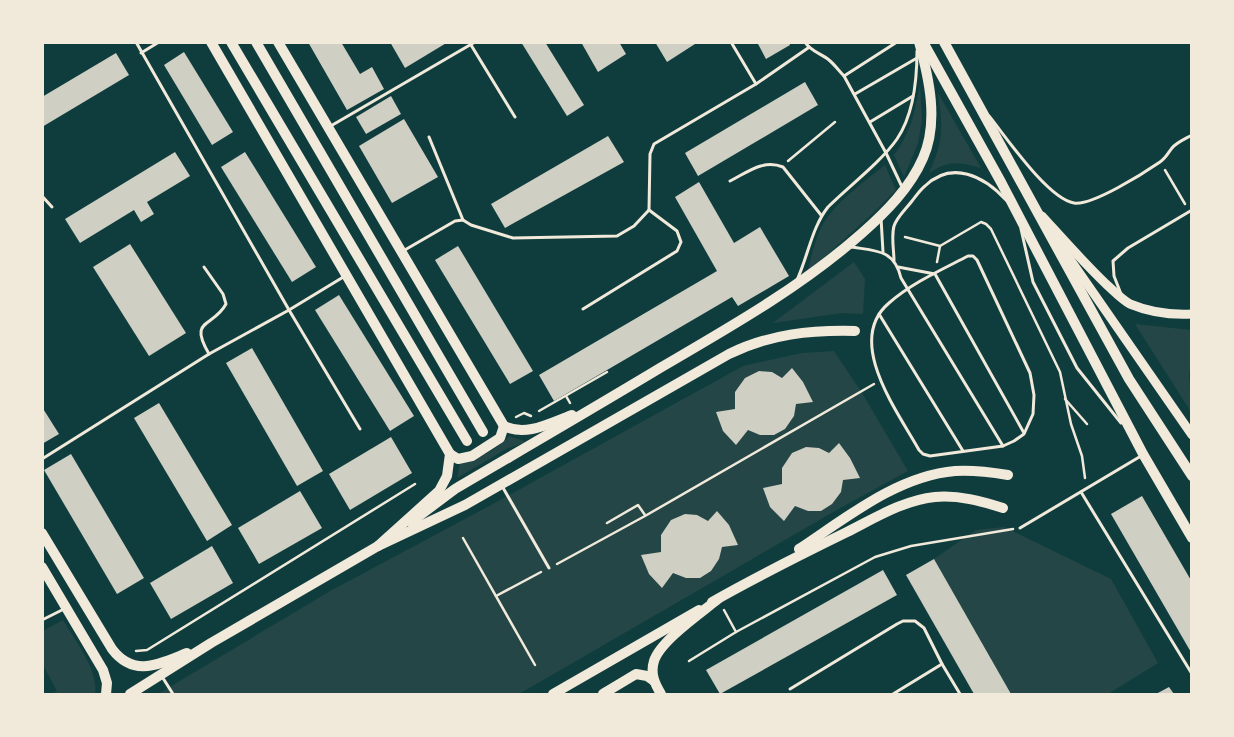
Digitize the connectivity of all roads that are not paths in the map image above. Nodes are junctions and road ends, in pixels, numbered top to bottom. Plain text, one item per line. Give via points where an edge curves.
1 (136, 42) edge
2 (159, 42) edge
3 (211, 42) edge
4 (231, 42) edge
5 (256, 42) edge
6 (278, 42) edge
7 (731, 42) edge
8 (805, 42) edge
9 (897, 42) edge
10 (920, 42) edge
11 (944, 42) edge
12 (473, 44) edge
13 (808, 48) junction
14 (141, 52) junction
15 (917, 58) junction
16 (844, 76) junction
17 (756, 84) junction
18 (970, 91) junction
19 (855, 94) junction
20 (913, 96) junction
21 (515, 117) dead end
22 (870, 122) junction
23 (329, 127) junction
24 (1192, 135) edge
25 (429, 137) dead end
26 (886, 153) junction
27 (730, 181) dead end
28 (904, 190) junction
29 (42, 196) edge
30 (52, 207) dead end
31 (1034, 207) junction
32 (649, 210) junction
33 (1192, 210) edge
34 (1017, 213) junction
35 (821, 215) junction
36 (881, 216) junction
37 (463, 220) junction
38 (847, 246) junction
39 (402, 251) junction
40 (884, 252) junction
41 (894, 262) junction
42 (204, 267) dead end
43 (898, 267) junction
44 (935, 274) junction
45 (347, 275) junction
46 (794, 287) junction
47 (908, 289) junction
48 (1123, 300) junction
49 (583, 309) dead end
50 (289, 310) junction
51 (879, 314) junction
52 (1192, 314) edge
53 (855, 331) dead end
54 (209, 354) junction
55 (596, 406) junction
56 (504, 426) junction
57 (360, 430) dead end
58 (483, 432) dead end
59 (1024, 434) junction
60 (1192, 435) edge
61 (1136, 440) junction
62 (466, 441) dead end
63 (1003, 446) junction
64 (963, 451) junction
65 (450, 454) junction
66 (1143, 454) junction
67 (42, 459) edge
68 (1008, 475) dead end
69 (1192, 476) edge
70 (501, 484) junction
71 (1081, 492) junction
72 (1003, 508) dead end
73 (1020, 528) road end
74 (42, 533) edge
75 (1192, 540) edge
76 (378, 546) junction
77 (42, 567) edge
78 (549, 568) road end
79 (763, 573) junction
80 (718, 599) junction
81 (66, 608) junction
82 (42, 620) edge
83 (211, 643) junction
84 (942, 664) junction
85 (1192, 674) edge
86 (161, 675) junction
87 (654, 681) junction
88 (790, 689) dead end
89 (106, 694) edge
90 (130, 694) edge
91 (173, 694) edge
92 (553, 694) edge
93 (603, 694) edge
94 (661, 694) edge
95 (893, 694) edge
96 (960, 694) edge

1 - 14 lane
2 - 14 lane
3 - 45 main road
4 - 62 main road
5 - 58 main road
6 - 23 main road
7 - 17 lane
8 - 13 lane
9 - 16 lane
10 - 15 lane
10 - 28 main road via 928,78 929,137 924,157
10 - 34 main road
11 - 18 main road
12 - 21 lane
12 - 23 lane
13 - 16 lane via 820,53
13 - 17 lane
14 - 50 lane
15 - 19 lane
15 - 20 lane
16 - 19 lane
17 - 32 lane via 654,144 650,154
18 - 24 lane via 1048,188 1074,203 1101,197 1160,162 1177,144
18 - 31 main road
19 - 22 lane
20 - 22 lane
20 - 26 lane via 908,117
22 - 26 lane
23 - 39 main road
25 - 37 lane
26 - 28 lane
26 - 35 lane
27 - 35 lane via 765,163 774,163 782,167
28 - 36 main road
29 - 30 lane
31 - 48 street
31 - 60 street
31 - 69 main road via 1129,378
32 - 37 lane via 634,226 617,236 513,238
32 - 49 lane via 677,232 681,242 677,251
33 - 48 lane via 1128,248 1114,260 1114,276
34 - 41 lane via 997,190 976,176 952,173 940,176 924,186 895,225
34 - 61 main road
34 - 61 lane via 1033,282 1077,368
35 - 46 lane
36 - 38 main road
36 - 40 lane
37 - 39 lane via 455,221
38 - 40 lane
38 - 46 main road
39 - 56 main road
40 - 41 lane
41 - 43 lane
42 - 54 lane via 223,294 226,304 201,329 200,337
43 - 44 lane
43 - 47 lane
44 - 47 lane
44 - 59 lane
44 - 59 lane via 968,256 977,260 1030,373 1033,414
45 - 50 lane
45 - 65 main road
46 - 55 main road
47 - 51 lane
47 - 63 lane
48 - 52 street via 1152,310
50 - 54 lane
50 - 57 lane
51 - 64 lane
51 - 64 lane via 871,348 880,381 919,450 930,456
53 - 70 main road via 800,332 746,345
54 - 67 lane
55 - 56 main road via 526,430
55 - 76 main road via 455,489
56 - 65 main road via 500,438 472,456 458,459
59 - 63 lane
61 - 66 main road
63 - 64 lane
65 - 76 main road via 447,476 439,491
66 - 71 lane
66 - 75 main road
68 - 79 main road via 954,471 915,481 874,500
70 - 76 main road
70 - 78 lane
71 - 73 lane
71 - 85 lane
72 - 79 main road via 963,498 918,500
74 - 83 main road via 112,649 124,662 146,667
76 - 83 main road
77 - 81 main road
79 - 80 main road
80 - 87 main road via 658,652 654,661
80 - 92 main road
81 - 82 lane
81 - 89 main road via 103,670
83 - 86 main road
84 - 88 lane via 924,628 910,620 897,624
84 - 95 lane
84 - 96 lane
86 - 90 main road
86 - 91 lane
87 - 93 main road via 636,674
87 - 94 main road

